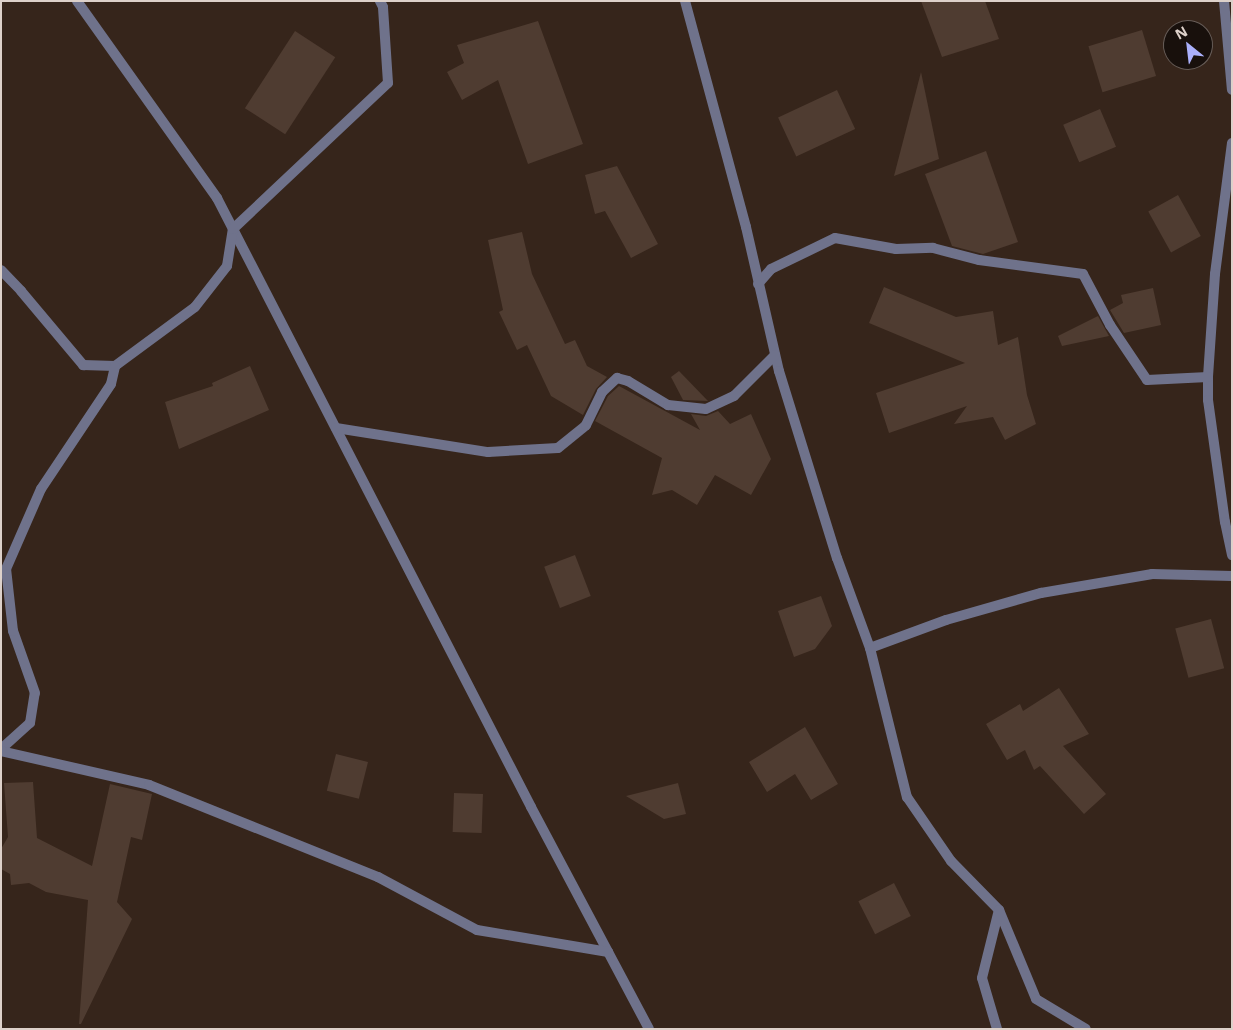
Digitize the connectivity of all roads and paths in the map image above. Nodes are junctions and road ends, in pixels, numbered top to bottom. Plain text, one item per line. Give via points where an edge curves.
1 (77, 1) edge
2 (380, 1) edge
3 (685, 1) edge
4 (1224, 1) edge
5 (1232, 90) edge
6 (1232, 144) edge
7 (233, 229) junction
8 (1, 270) edge
9 (758, 284) junction
10 (775, 355) junction
11 (115, 366) junction
12 (1208, 377) junction
13 (336, 428) junction
14 (1232, 554) edge
15 (1232, 576) edge
16 (870, 648) junction
17 (1, 750) edge
18 (999, 910) junction
19 (608, 952) junction
20 (649, 1029) edge
21 (997, 1029) edge
22 (1086, 1029) edge

1 - 7 street via 217,198
2 - 7 street via 388,83
3 - 9 street
4 - 5 street
6 - 12 street via 1214,274
7 - 11 street via 227,266 195,307
7 - 13 street
8 - 11 street via 82,365
9 - 10 street
9 - 12 street via 771,269 835,238 896,249 933,248 978,260 1083,274 1110,325 1147,380
10 - 13 street via 734,396 706,409 668,405 617,378 602,392 586,425 558,448 488,452
10 - 16 street via 837,558
11 - 17 street via 112,384 41,489 6,569 12,632 35,693 30,723
12 - 14 street via 1208,400 1224,522
13 - 19 street
15 - 16 street via 1152,574 1041,593 946,620
16 - 18 street via 907,798 951,861
17 - 19 street via 149,785 378,877 476,930
18 - 21 street via 982,978
18 - 22 street via 1036,999
19 - 20 street

